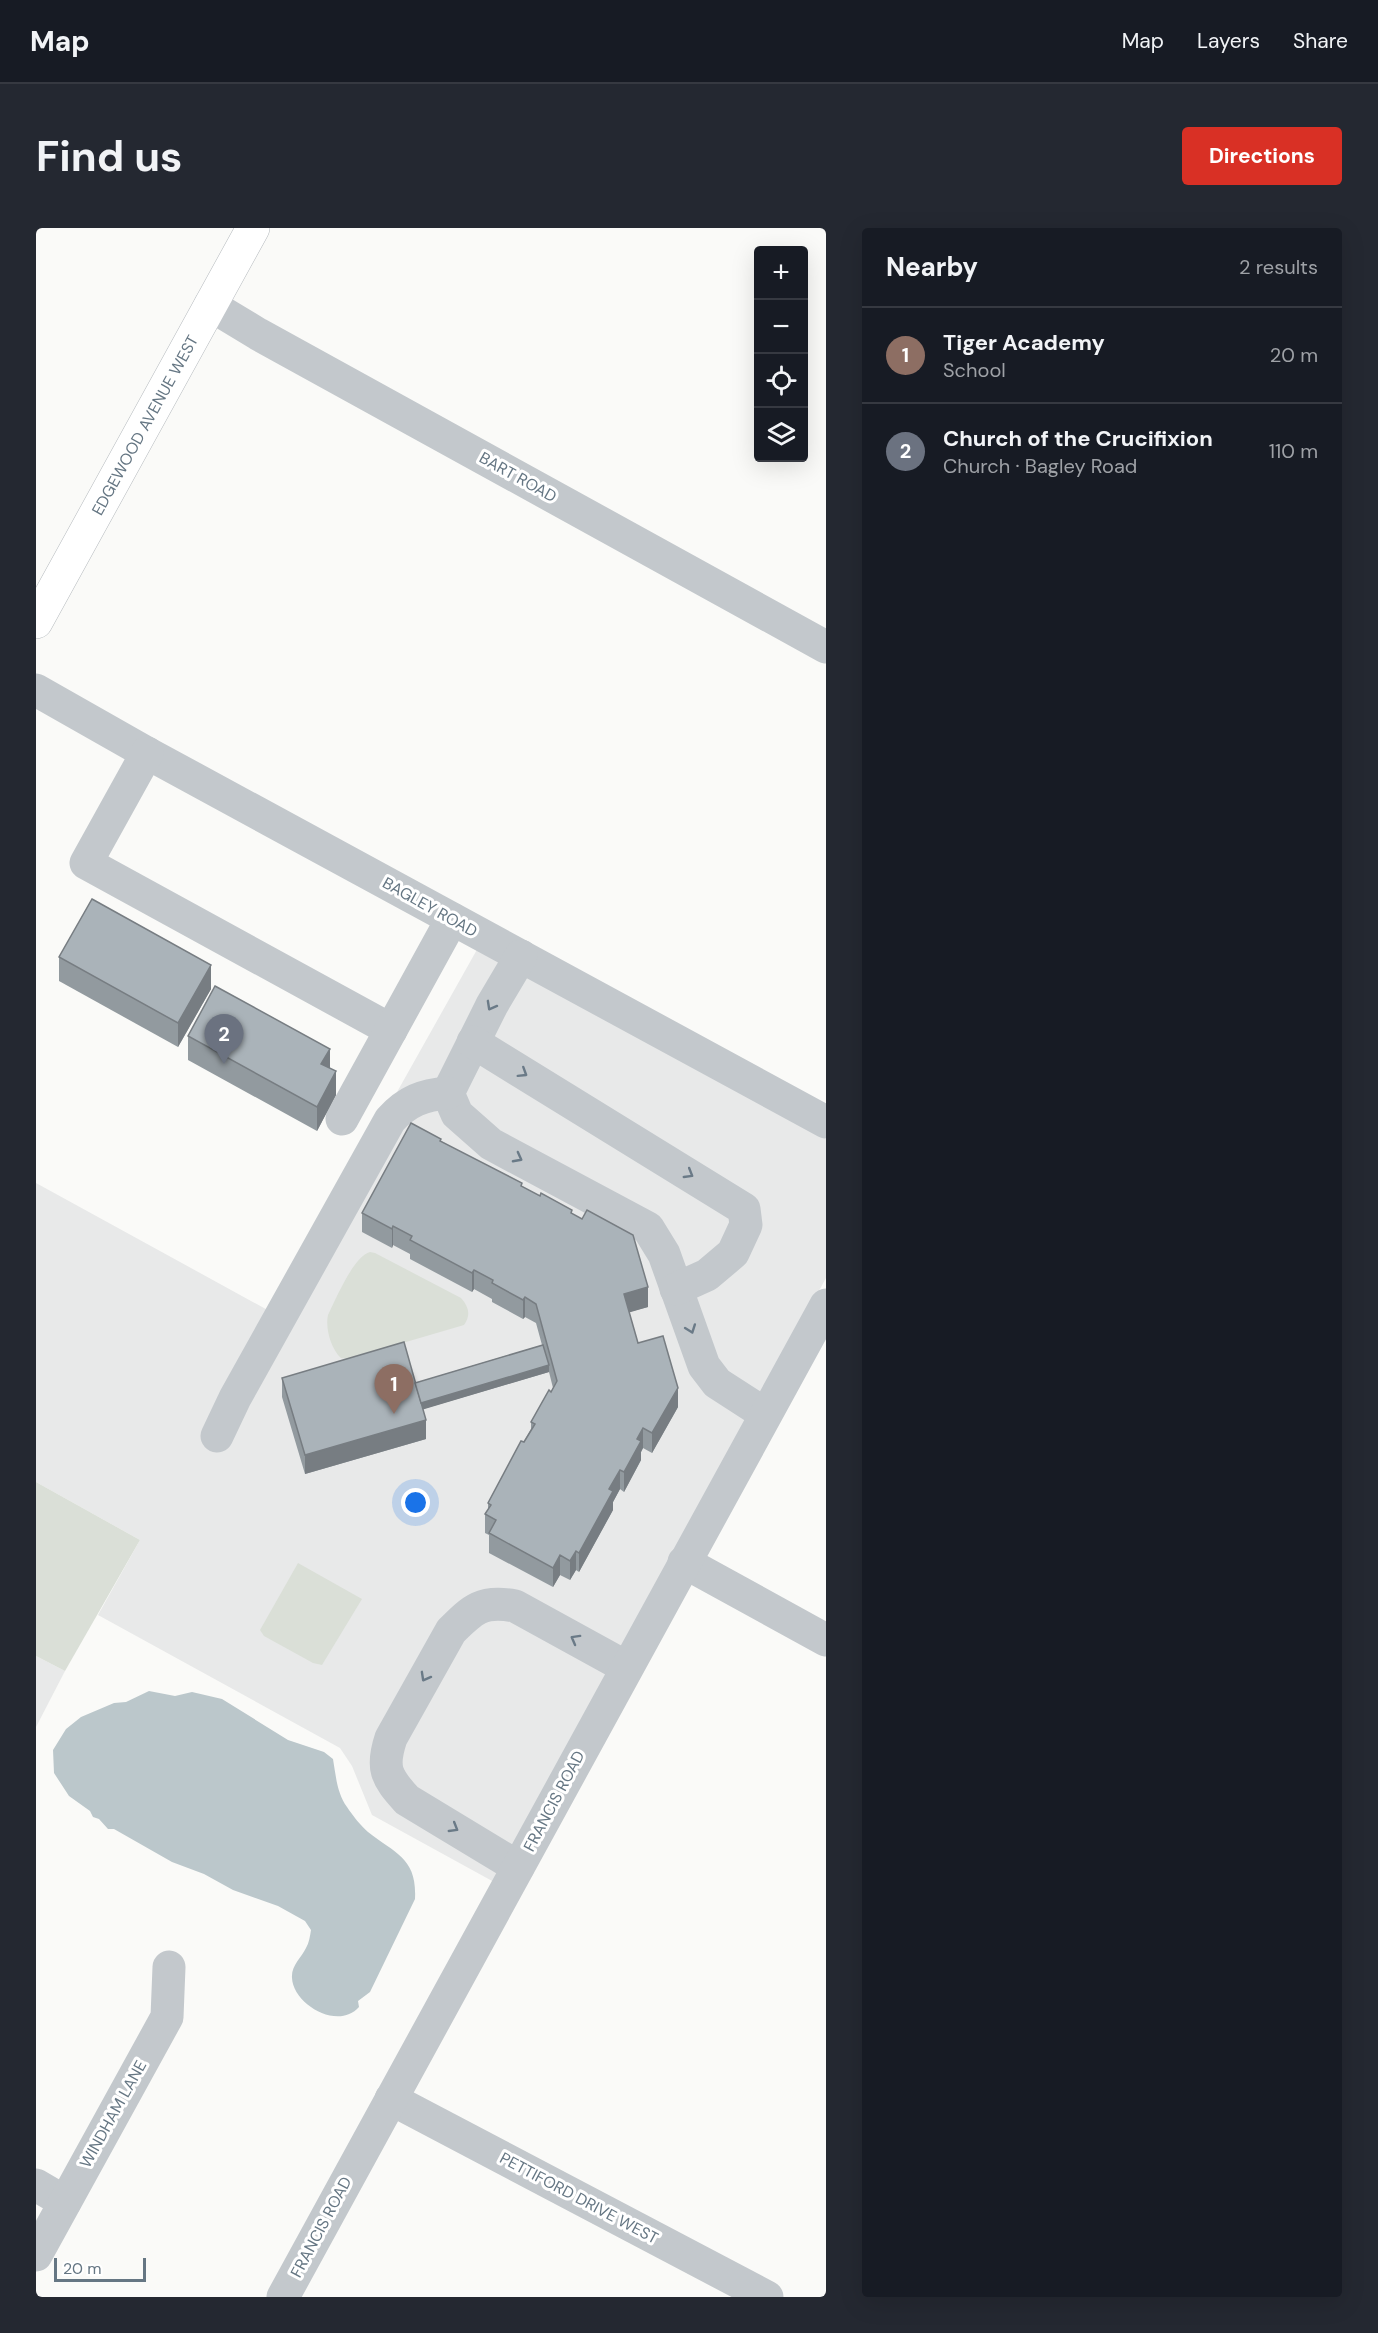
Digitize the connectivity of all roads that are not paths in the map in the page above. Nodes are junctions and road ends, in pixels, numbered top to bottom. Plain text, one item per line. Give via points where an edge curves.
1 (253, 228) edge
2 (210, 305) junction
3 (36, 622) edge
4 (826, 647) edge
5 (36, 690) edge
6 (147, 753) junction
7 (452, 919) junction
8 (521, 956) junction
9 (391, 1030) junction
10 (473, 1042) junction
11 (448, 1093) junction
12 (342, 1119) dead end
13 (826, 1122) edge
14 (676, 1289) junction
15 (826, 1305) edge
16 (765, 1414) junction
17 (217, 1436) dead end
18 (684, 1562) junction
19 (826, 1641) edge
20 (626, 1667) junction
21 (518, 1867) junction
22 (169, 1967) dead end
23 (391, 2098) junction
24 (36, 2186) edge
25 (65, 2202) junction
26 (36, 2255) edge
27 (284, 2297) edge
28 (767, 2297) edge

1 - 2 main road, EDGEWOOD AVENUE WEST
2 - 3 main road, EDGEWOOD AVENUE WEST
2 - 4 street, BART ROAD
5 - 6 street, BAGLEY ROAD
6 - 7 street, BAGLEY ROAD
6 - 9 street via 86,863
7 - 8 street, BAGLEY ROAD
7 - 9 street
8 -> 10 street
8 - 13 street, BAGLEY ROAD
9 - 12 street
10 - 11 street
10 -> 14 street via 744,1209 746,1225 733,1253 707,1275
11 -> 14 street via 457,1114 491,1144 648,1228 664,1254
11 - 17 street via 413,1100 390,1120
14 -> 16 street via 704,1366 717,1383
15 - 16 street, FRANCIS ROAD
16 - 18 street, FRANCIS ROAD
18 - 19 street
18 - 20 street, FRANCIS ROAD
20 - 21 street, FRANCIS ROAD
20 -> 21 street via 515,1606 481,1606 451,1631 391,1737 385,1755 386,1771 406,1800
21 - 23 street, FRANCIS ROAD
22 - 25 street, WINDHAM LANE via 166,2017
23 - 27 street, FRANCIS ROAD
23 - 28 street, PETTIFORD DRIVE WEST
24 - 25 street
25 - 26 street, WINDHAM LANE

